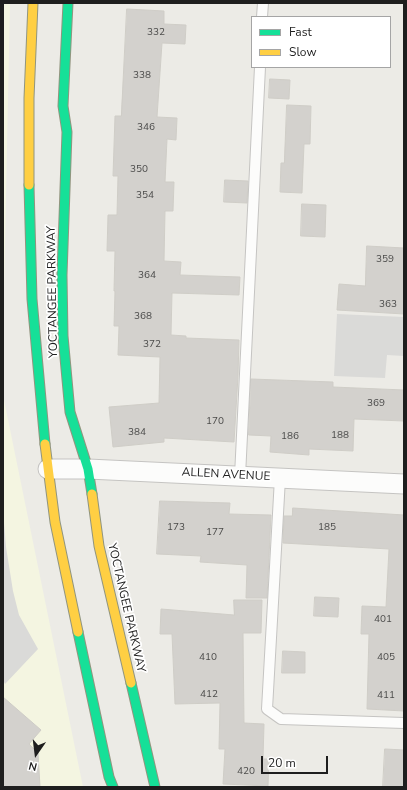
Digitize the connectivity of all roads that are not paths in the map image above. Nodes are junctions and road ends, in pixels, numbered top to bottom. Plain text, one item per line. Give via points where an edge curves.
1 (33, 3) edge
2 (68, 3) edge
3 (263, 3) edge
4 (262, 16) edge
5 (260, 68) edge
6 (48, 469) junction
7 (88, 469) junction
8 (240, 476) junction
9 (280, 478) junction
10 (404, 484) edge
11 (404, 723) edge
12 (113, 787) edge
13 (155, 787) edge

1 - 6 street, YOCTANGEE PARKWAY via 29,98 32,299
2 - 7 street, YOCTANGEE PARKWAY via 63,106 67,132 62,275 63,336 70,412
3 - 4 lane
5 - 8 lane
6 - 7 street, ALLEN AVENUE
6 - 12 street, YOCTANGEE PARKWAY via 54,522
7 - 8 street, ALLEN AVENUE
7 - 13 street, YOCTANGEE PARKWAY via 99,546
8 - 9 street, ALLEN AVENUE
9 - 10 street, ALLEN AVENUE
9 - 11 lane via 267,709 281,719

